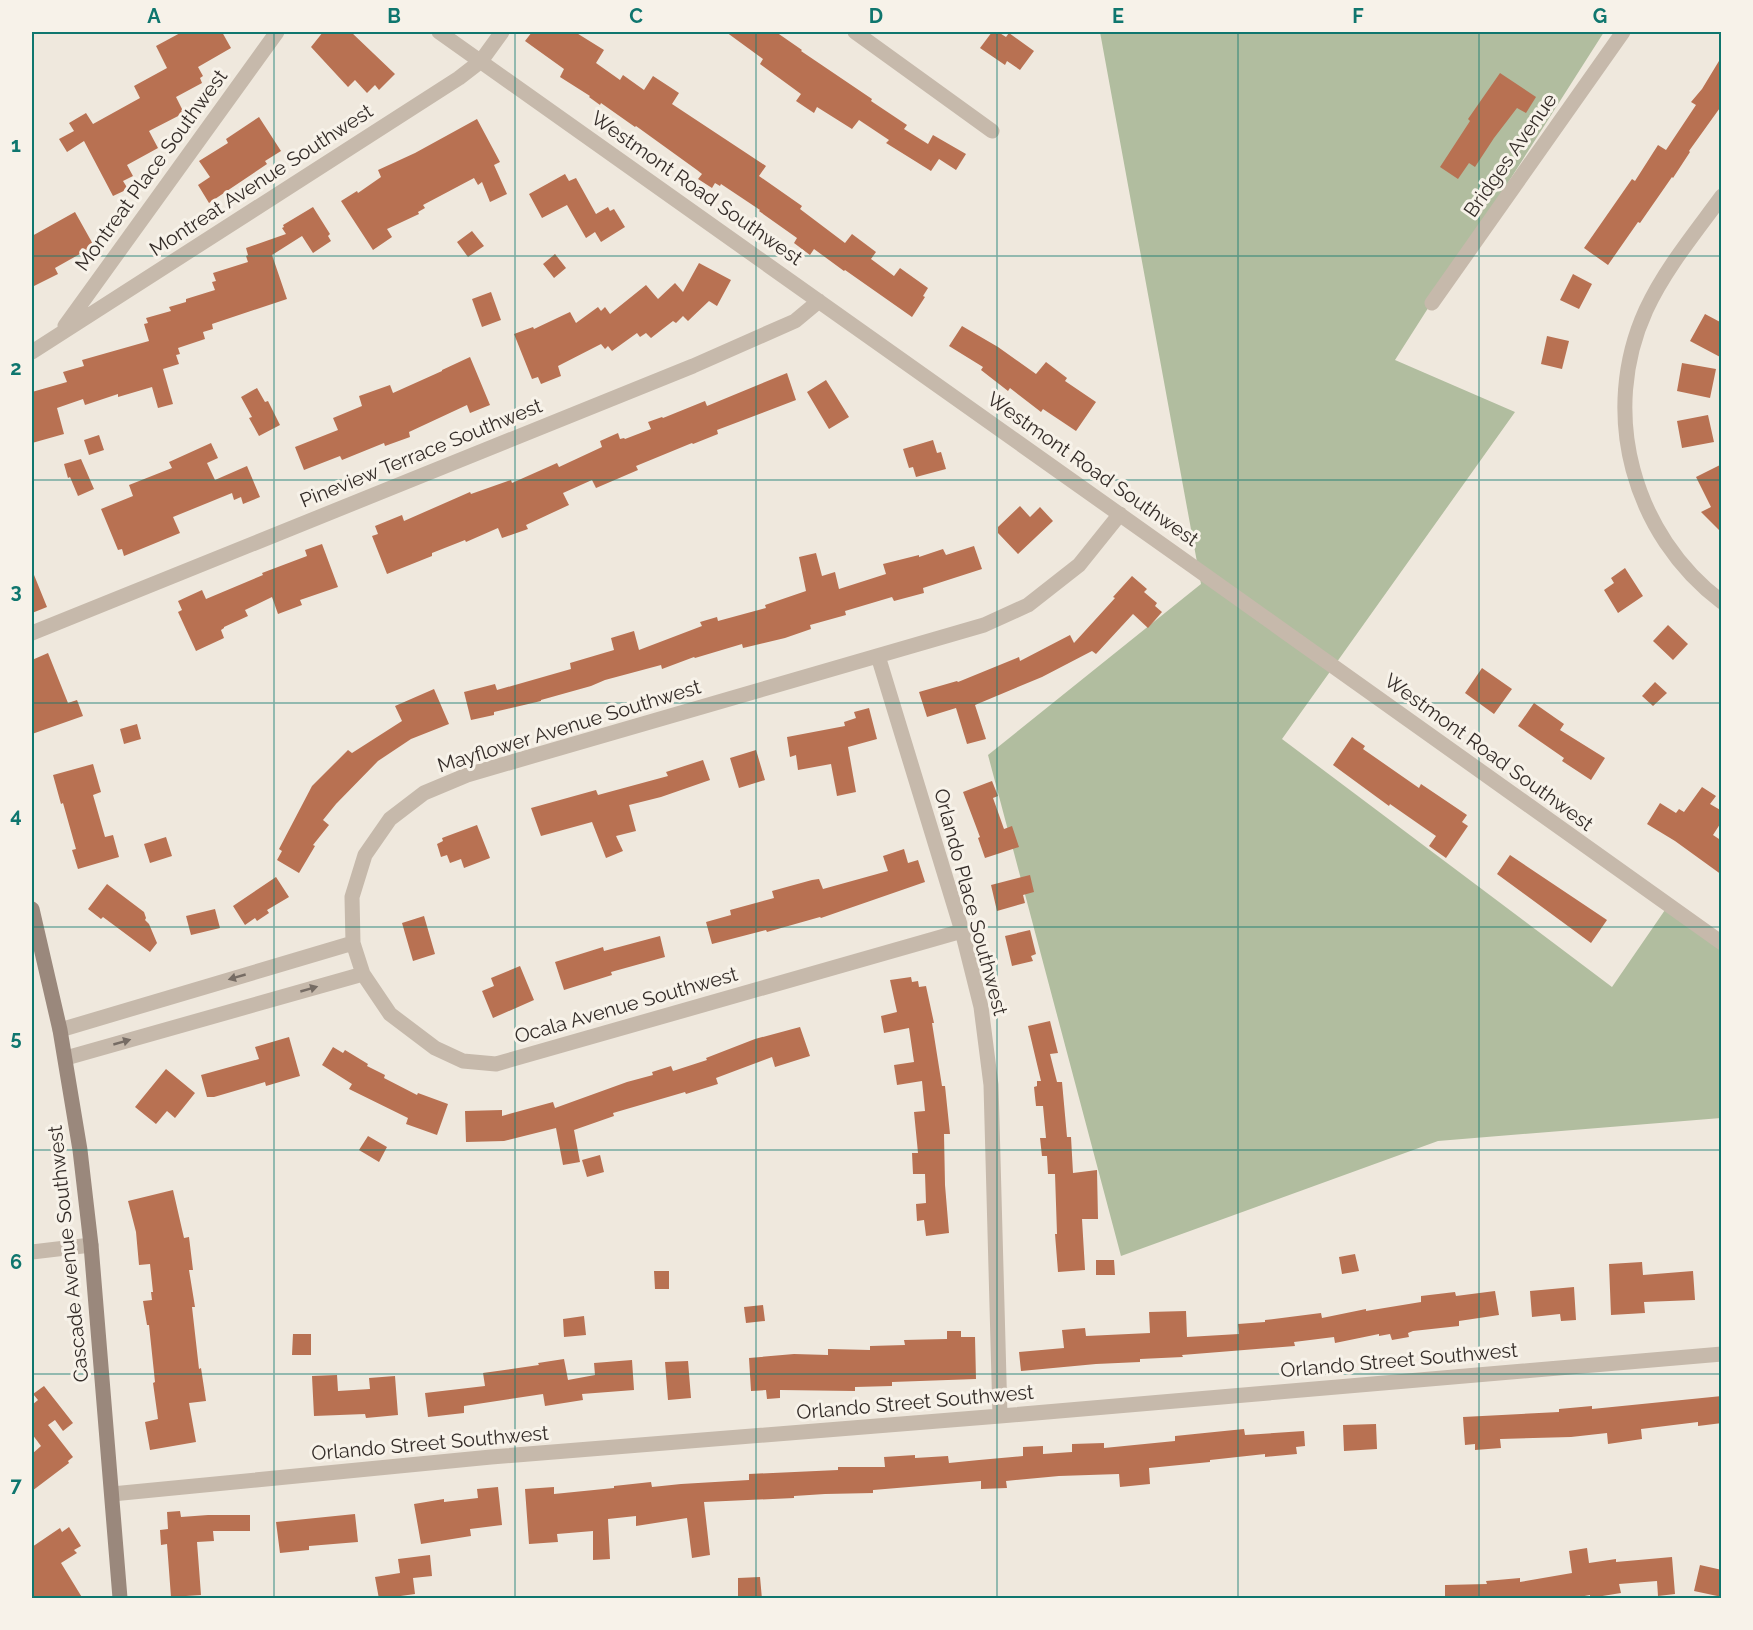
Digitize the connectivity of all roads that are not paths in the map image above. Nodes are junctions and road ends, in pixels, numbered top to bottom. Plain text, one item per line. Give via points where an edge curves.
1 (277, 32) edge
2 (439, 32) edge
3 (502, 32) edge
4 (855, 32) edge
5 (1623, 32) edge
6 (481, 61) junction
7 (992, 131) dead end
8 (1722, 196) edge
9 (819, 301) junction
10 (1432, 303) dead end
11 (59, 334) junction
12 (32, 352) edge
13 (1120, 514) junction
14 (1722, 602) edge
15 (32, 633) edge
16 (879, 656) junction
17 (32, 909) edge
18 (962, 931) junction
19 (353, 943) junction
20 (1722, 944) edge
21 (363, 974) junction
22 (60, 1030) junction
23 (66, 1059) junction
24 (91, 1245) junction
25 (32, 1251) edge
26 (1722, 1354) edge
27 (1000, 1416) junction
28 (111, 1494) junction
29 (120, 1599) edge

1 - 11 street, Montreat Place Southwest
2 - 6 street, Westmont Road Southwest
3 - 6 street, Montreat Avenue Southwest
4 - 7 street
5 - 10 street, Bridges Avenue
6 - 9 street, Westmont Road Southwest
6 - 11 street, Montreat Avenue Southwest
8 - 14 street via 1669,270 1646,310 1632,350 1625,396 1626,438 1636,482 1652,521 1676,559
9 - 13 street, Westmont Road Southwest
9 - 15 street, Pineview Terrace Southwest via 795,321 693,366
11 - 12 street, Montreat Avenue Southwest
13 - 16 street, Mayflower Avenue Southwest via 1079,565 1028,605 984,625
13 - 20 street, Westmont Road Southwest
16 - 18 street, Orlando Place Southwest
16 - 19 street, Mayflower Avenue Southwest via 467,775 424,793 390,819 365,855 352,897
17 - 22 main road, Cascade Avenue Southwest
18 - 21 street, Ocala Avenue Southwest via 496,1064 463,1061 435,1048 390,1014
18 - 27 street, Orlando Place Southwest via 981,1007 992,1085
19 - 21 street, Ocala Avenue Southwest
19 -> 22 street
23 -> 21 street
22 - 23 main road, Cascade Avenue Southwest
23 - 24 main road, Cascade Avenue Southwest
24 - 25 street
24 - 28 main road, Cascade Avenue Southwest
26 - 27 street, Orlando Street Southwest
27 - 28 street, Orlando Street Southwest via 491,1457
28 - 29 main road, Cascade Avenue Southwest

